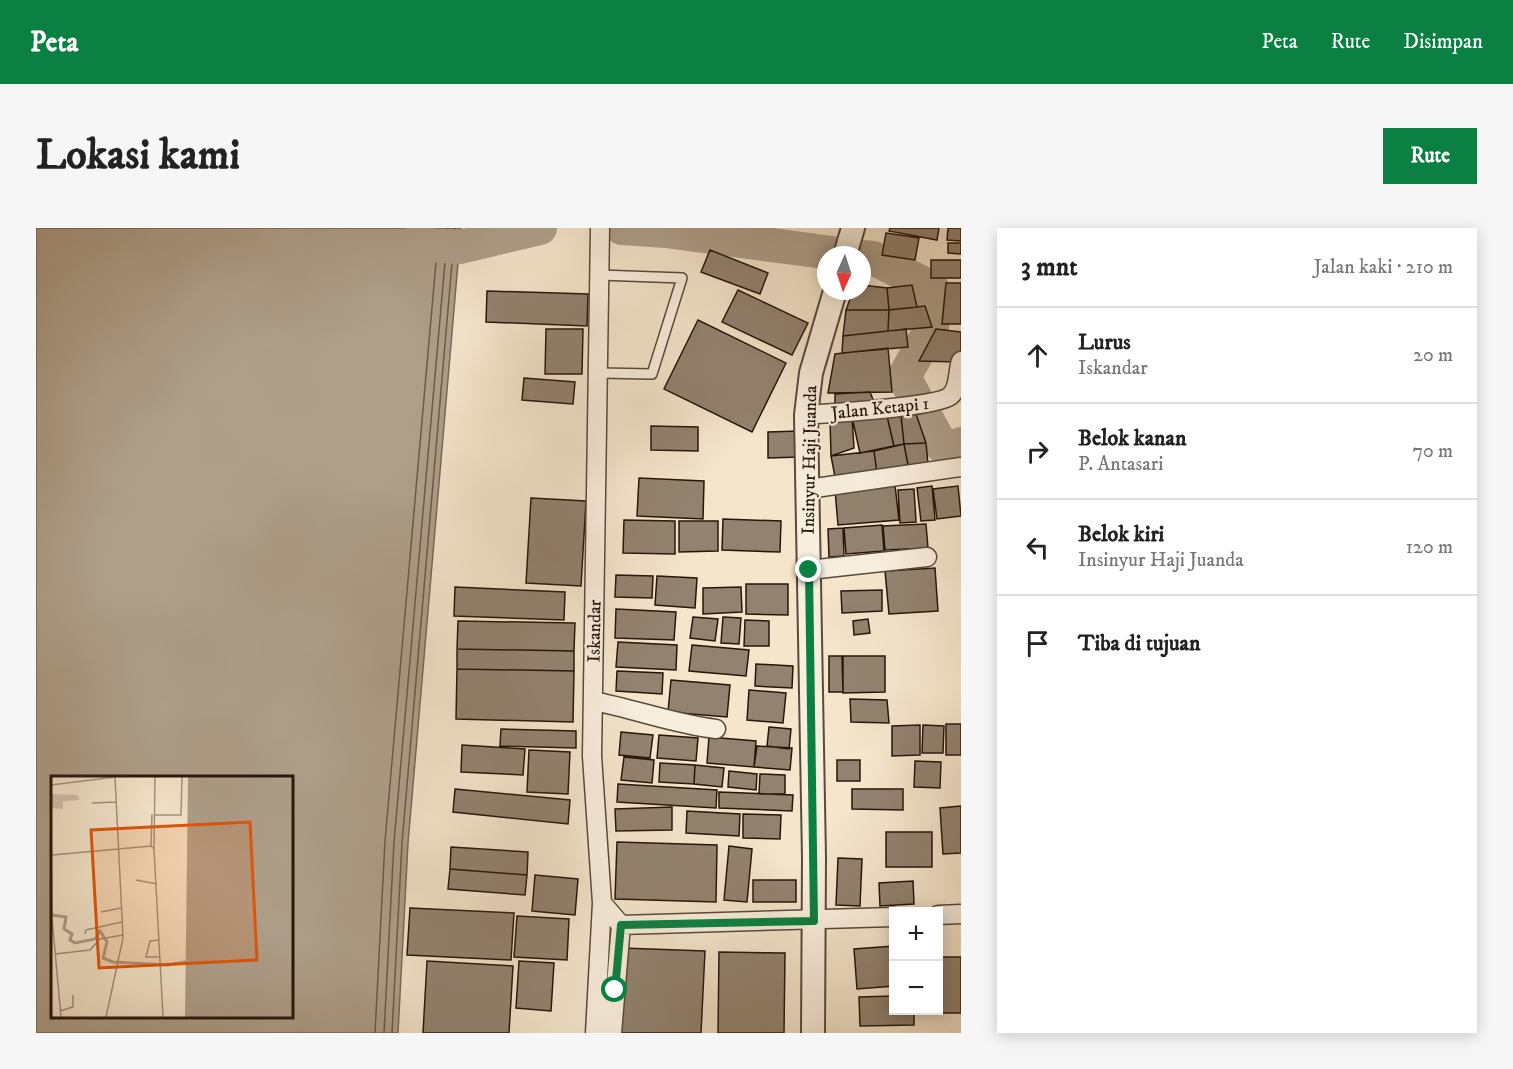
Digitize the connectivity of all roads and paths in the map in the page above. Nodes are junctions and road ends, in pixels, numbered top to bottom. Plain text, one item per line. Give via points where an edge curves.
1 (600, 228) edge
2 (600, 266) junction
3 (832, 300) edge
4 (961, 361) edge
5 (599, 373) junction
6 (806, 415) junction
7 (961, 467) edge
8 (808, 489) junction
9 (927, 557) dead end
10 (809, 570) junction
11 (593, 701) junction
12 (716, 729) dead end
13 (602, 903) junction
14 (961, 914) edge
15 (943, 915) edge
16 (889, 918) edge
17 (814, 921) junction
18 (621, 925) junction
19 (595, 1033) edge
20 (612, 1033) edge
21 (813, 1033) edge

1 - 2 street, Iskandar
2 - 5 street, Iskandar
2 - 5 lane via 682,278 652,374
3 - 6 street, Insinyur Haji Juanda via 808,384
4 - 6 street, Jalan Ketapi 1 via 954,392 928,405
5 - 11 street, Iskandar
6 - 8 street, Insinyur Haji Juanda
7 - 8 street
8 - 10 street, Insinyur Haji Juanda
9 - 10 street
10 - 17 street, Insinyur Haji Juanda
11 - 12 street via 688,726
11 - 13 street, Iskandar via 592,756
13 - 18 street
13 - 19 street, Iskandar
14 - 15 street
16 - 17 street
17 - 18 street
17 - 21 street, Insinyur Haji Juanda
18 - 20 street

